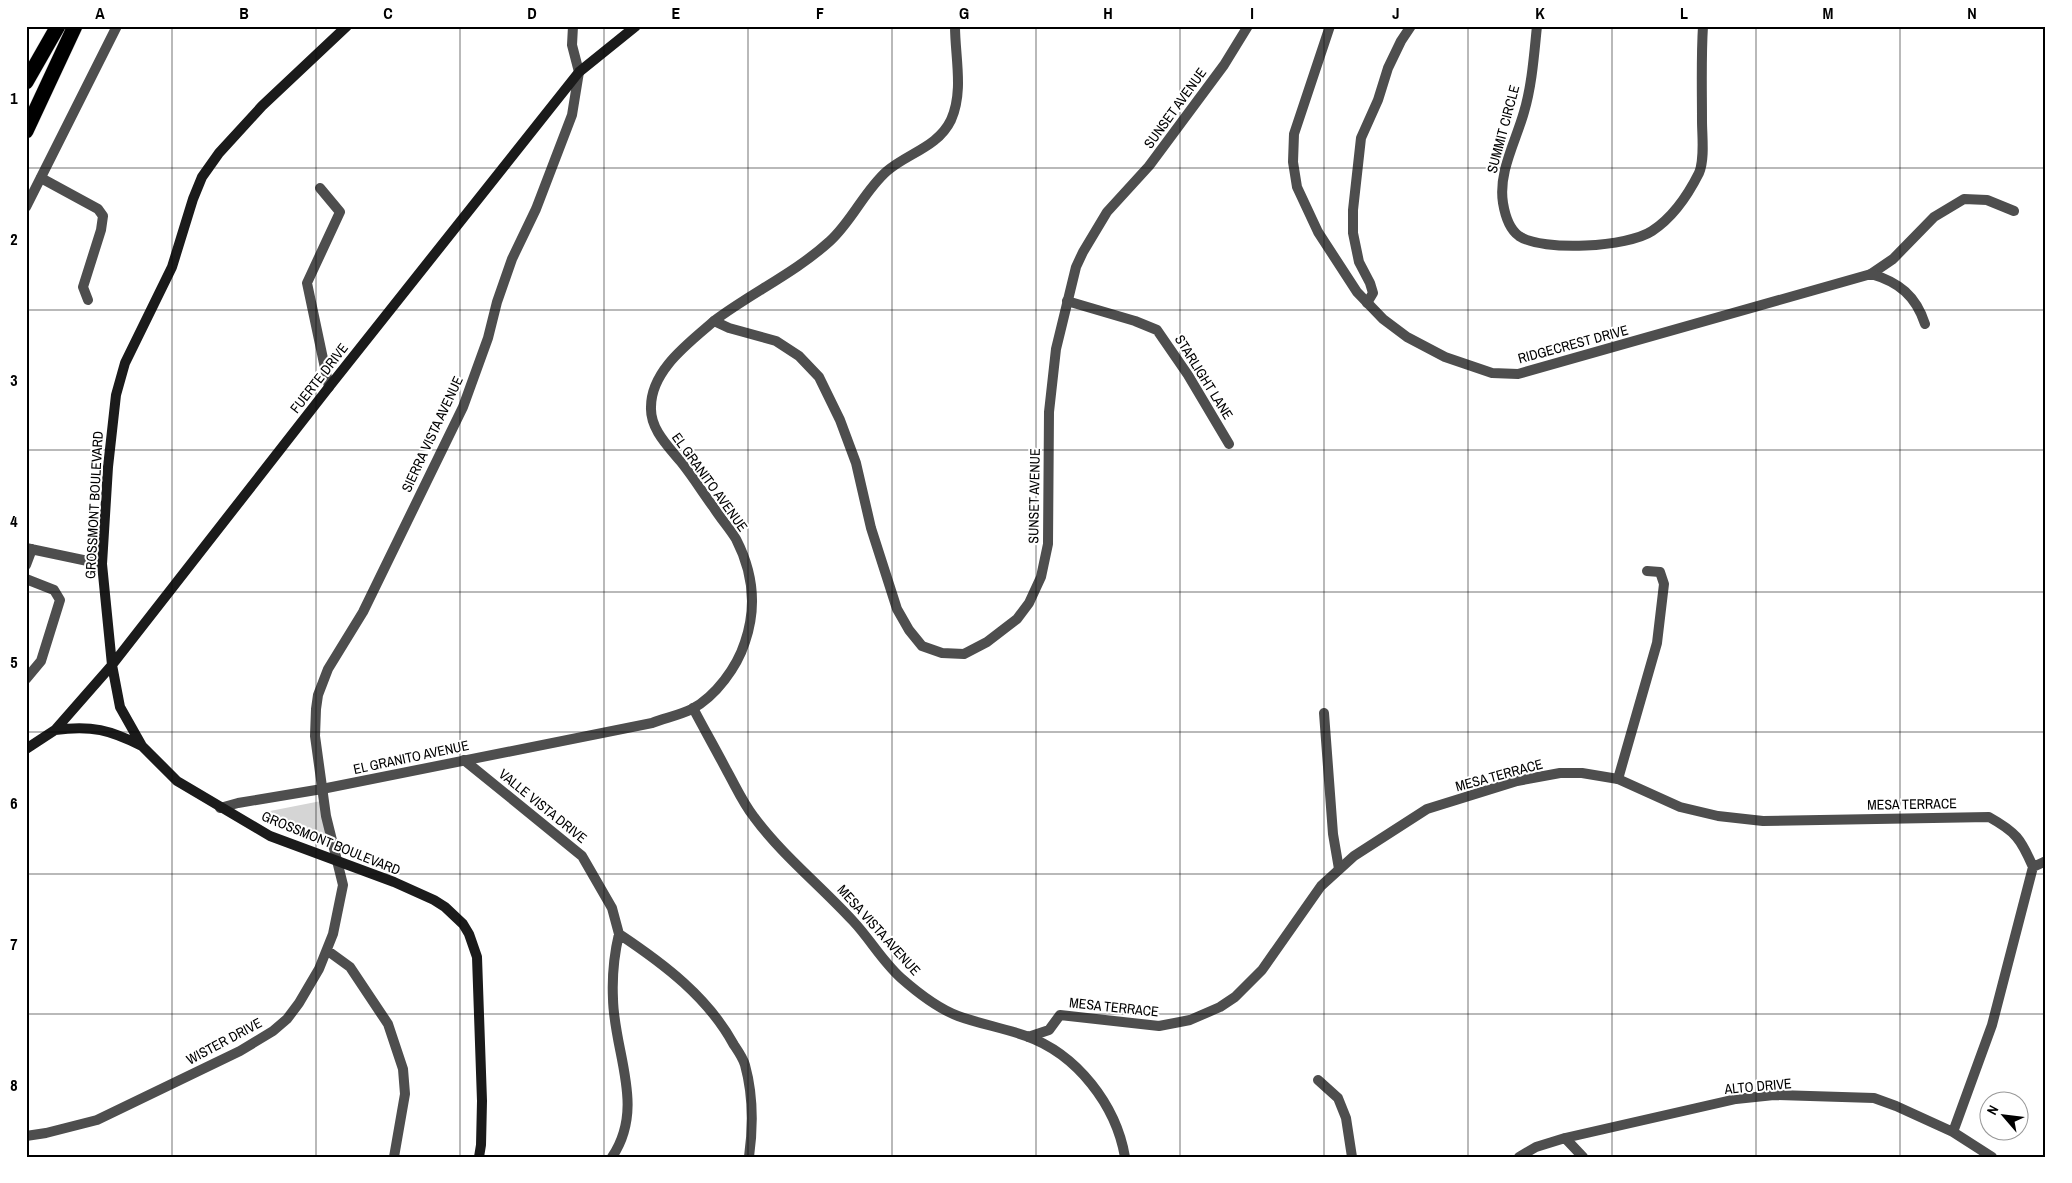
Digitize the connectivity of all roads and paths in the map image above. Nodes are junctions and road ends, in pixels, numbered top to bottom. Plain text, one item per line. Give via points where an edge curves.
1 (58, 26) edge
2 (75, 26) edge
3 (118, 26) edge
4 (346, 26) edge
5 (573, 26) edge
6 (636, 26) edge
7 (955, 26) edge
8 (1248, 26) edge
9 (1330, 26) edge
10 (1410, 26) edge
11 (1537, 26) edge
12 (1703, 26) edge
13 (578, 72) junction
14 (26, 82) edge
15 (26, 131) edge
16 (41, 178) junction
17 (320, 188) dead end
18 (26, 207) edge
19 (2014, 211) dead end
20 (1871, 274) junction
21 (88, 300) dead end
22 (1067, 302) junction
23 (1367, 302) junction
24 (714, 321) junction
25 (1925, 324) dead end
26 (330, 387) junction
27 (1229, 444) dead end
28 (29, 549) edge
29 (102, 564) junction
30 (26, 565) edge
31 (1647, 571) dead end
32 (26, 579) edge
33 (112, 666) junction
34 (26, 679) edge
35 (693, 708) junction
36 (1324, 713) dead end
37 (56, 730) junction
38 (142, 746) junction
39 (26, 749) edge
40 (464, 760) junction
41 (1618, 779) junction
42 (322, 789) junction
43 (220, 808) junction
44 (2046, 861) edge
45 (338, 863) junction
46 (2033, 867) junction
47 (1340, 869) junction
48 (619, 934) junction
49 (328, 951) junction
50 (1028, 1037) junction
51 (1318, 1080) dead end
52 (1952, 1132) junction
53 (26, 1136) edge
54 (1565, 1138) junction
55 (394, 1157) edge
56 (478, 1157) edge
57 (612, 1157) edge
58 (749, 1157) edge
59 (1126, 1157) edge
60 (1352, 1157) edge
61 (1519, 1157) edge
62 (1584, 1157) edge
63 (1992, 1157) edge

1 - 14 highway
2 - 15 highway
3 - 16 street
4 - 29 main road, GROSSMONT BOULEVARD via 262,106 219,153 202,177 192,199 172,267 125,363 116,396
5 - 13 street, SIERRA VISTA AVENUE via 572,45
6 - 13 main road, FUERTE DRIVE
7 - 24 street, EL GRANITO AVENUE via 957,95 947,128 933,142 897,162 881,176 841,230 819,251
8 - 22 street, SUNSET AVENUE via 1224,65 1149,166 1108,212 1076,267
9 - 23 street, RIDGECREST DRIVE via 1294,134 1293,162 1297,187 1318,232
10 - 23 street via 1388,68 1361,138 1353,233 1359,262 1373,293
11 - 12 street, SUMMIT CIRCLE via 1525,111 1504,172 1503,202 1509,225 1519,236 1538,244 1595,245 1624,241 1650,232 1669,217 1700,170
13 - 26 main road, FUERTE DRIVE
13 - 42 street, SIERRA VISTA AVENUE via 572,115 496,302 488,338 463,408 363,612 322,682 315,722
16 - 18 street
16 - 21 street via 98,209 103,216 83,287
17 - 26 street via 340,212 307,283
19 - 20 street, RIDGECREST DRIVE via 1987,200 1964,198 1934,217 1893,259
20 - 23 street, RIDGECREST DRIVE via 1518,374 1492,373 1444,357 1407,337
20 - 25 street via 1887,279 1910,295
22 - 24 street, SUNSET AVENUE via 1056,349 1049,412 1048,544 1041,577 1017,620 964,654 942,654 922,646 908,630 897,609 871,528 856,463 819,377 799,356 776,341
22 - 27 street, STARLIGHT LANE via 1158,330
24 - 35 street, EL GRANITO AVENUE via 669,364 658,380 650,407 659,434 735,538 751,581 752,616 743,650 727,676
26 - 33 main road, FUERTE DRIVE
28 - 29 street
28 - 30 street
29 - 33 main road, GROSSMONT BOULEVARD
31 - 41 street via 1660,572 1664,584 1657,643
32 - 34 street via 54,590 60,600 41,661
33 - 37 main road, FUERTE DRIVE
33 - 38 main road, GROSSMONT BOULEVARD via 120,707
35 - 40 street, EL GRANITO AVENUE via 652,723
35 - 50 street, MESA VISTA AVENUE via 754,818 865,933 900,977 956,1015
36 - 47 street via 1333,834
37 - 38 main road via 97,728
37 - 39 main road, FUERTE DRIVE
38 - 43 main road, GROSSMONT BOULEVARD via 177,781
40 - 42 street, EL GRANITO AVENUE
40 - 48 street, VALLE VISTA DRIVE via 582,856 612,908
41 - 46 street, MESA TERRACE via 1680,807 1718,816 1763,821 1989,817 2010,828 2024,844
41 - 47 street, MESA TERRACE via 1560,773 1517,781 1427,809 1354,856
42 - 43 street, EL GRANITO AVENUE via 238,802
42 - 45 street, WISTER DRIVE
43 - 45 main road, GROSSMONT BOULEVARD via 270,836
44 - 46 street
45 - 49 street, WISTER DRIVE via 343,885 342,900
45 - 56 main road, GROSSMONT BOULEVARD via 434,900 455,916 469,934 477,956 482,1102
46 - 52 street via 1992,1025
47 - 50 street, MESA TERRACE via 1321,886 1262,970 1220,1007 1190,1020 1159,1026 1060,1015 1048,1030
48 - 57 street, VALLE VISTA DRIVE via 612,1000 629,1099 627,1123
48 - 58 street via 652,956 703,1000 730,1036 745,1064 750,1092 752,1138
49 - 53 street, WISTER DRIVE via 287,1018 240,1051 97,1120
49 - 55 street via 350,967 388,1024 404,1070 405,1094
50 - 59 street, MESA VISTA AVENUE via 1060,1055 1088,1079 1113,1118
51 - 60 street via 1338,1098 1346,1118
52 - 54 street, ALTO DRIVE via 1874,1098 1774,1095 1736,1098
52 - 63 street, ALTO DRIVE
54 - 61 street, ALTO DRIVE via 1536,1147
54 - 62 street

